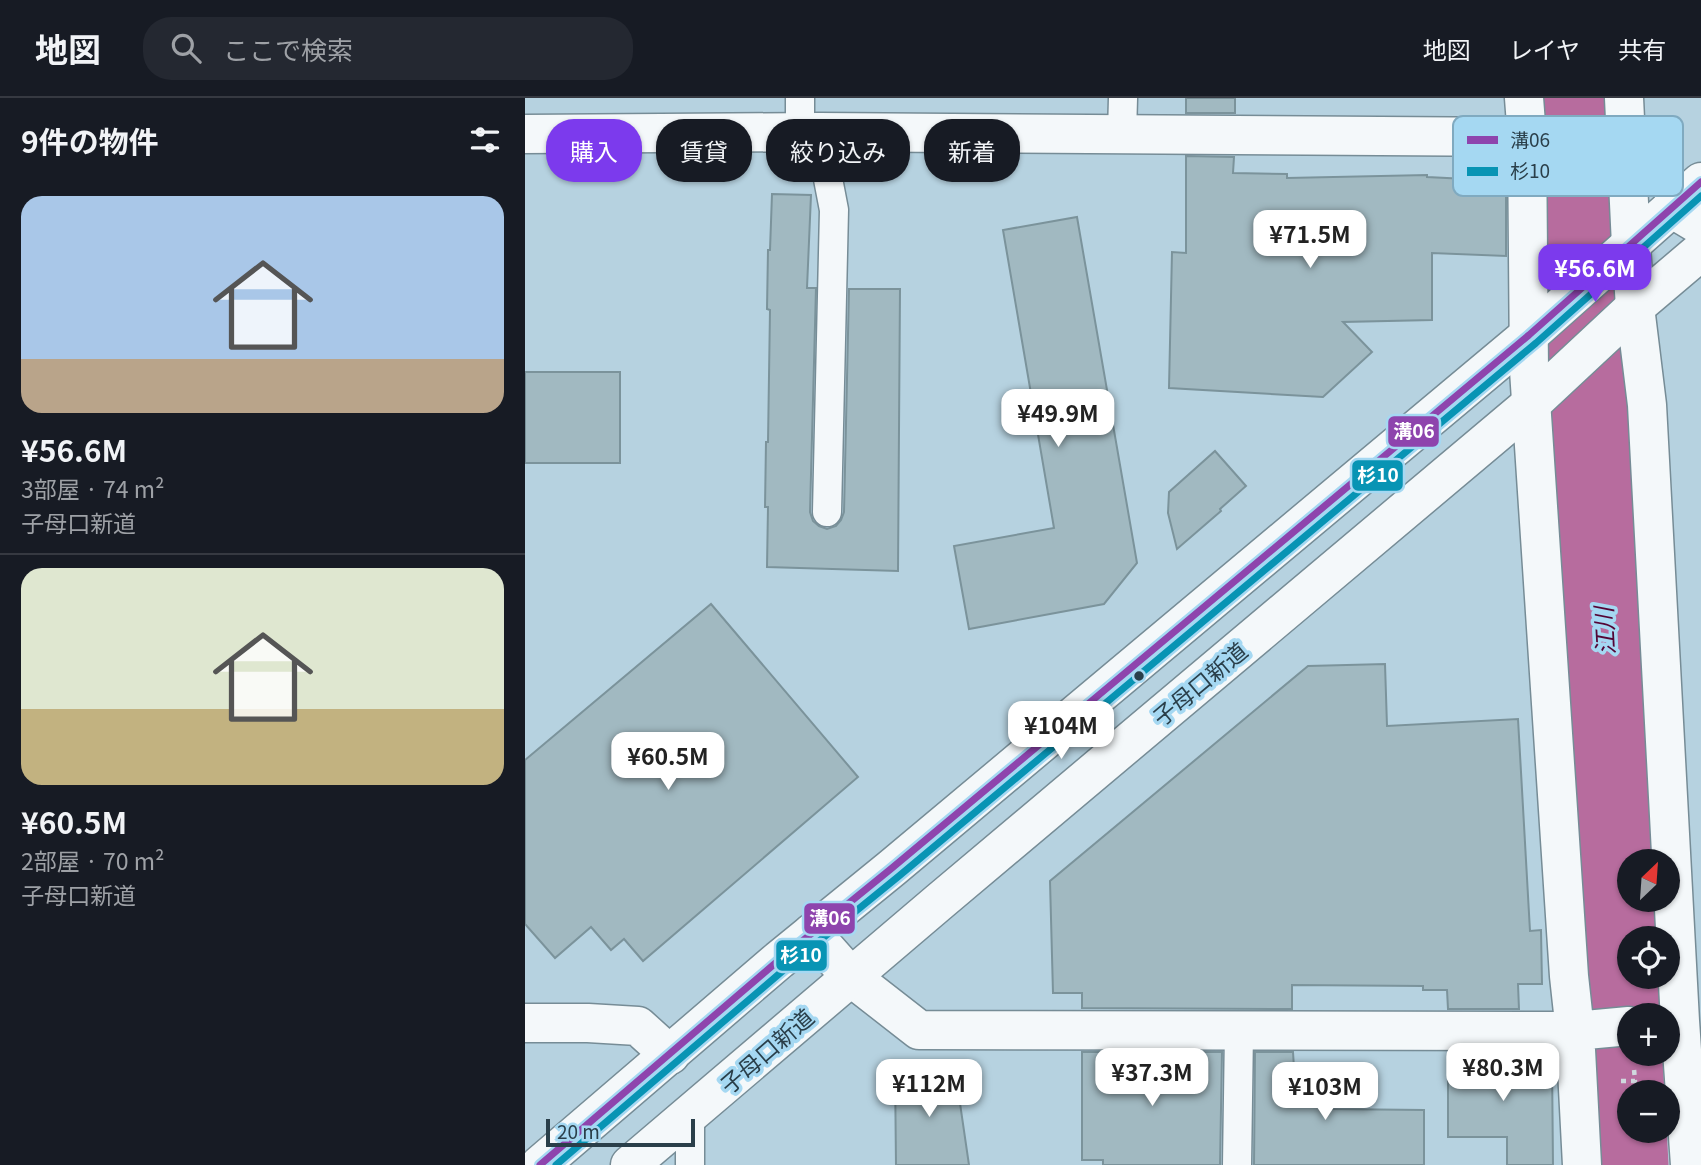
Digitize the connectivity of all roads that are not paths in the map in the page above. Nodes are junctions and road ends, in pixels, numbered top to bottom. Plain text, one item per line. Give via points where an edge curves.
1 (1524, 98) edge
2 (1624, 98) edge
3 (1122, 116) edge
4 (1525, 116) edge
5 (1625, 116) edge
6 (910, 119) edge
7 (766, 123) edge
8 (525, 134) edge
9 (1453, 134) edge
10 (825, 182) edge
11 (1701, 182) edge
12 (1528, 196) edge
13 (1629, 196) edge
14 (1686, 217) edge
15 (1631, 245) junction
16 (1701, 251) edge
17 (1636, 307) junction
18 (1529, 335) junction
19 (1531, 404) junction
20 (827, 512) dead end
21 (812, 933) junction
22 (851, 977) junction
23 (1682, 1015) edge
24 (525, 1023) edge
25 (1617, 1027) edge
26 (1239, 1031) junction
27 (1575, 1031) junction
28 (670, 1055) junction
29 (689, 1115) junction
30 (540, 1165) edge
31 (630, 1165) edge
32 (690, 1165) edge
33 (1237, 1165) edge
34 (1582, 1165) edge
35 (1690, 1165) edge

1 - 4 street
2 - 5 street
3 - 6 street
3 - 9 street
7 - 8 street
10 - 20 lane via 834,210
11 - 14 street
12 - 18 street
13 - 15 street
14 - 15 street
15 - 17 street
15 - 18 street
16 - 17 street, 子母口新道
17 - 19 street, 子母口新道
17 - 23 street via 1648,419
18 - 19 street
18 - 21 street
19 - 22 street, 子母口新道
19 - 27 street
21 - 22 street
21 - 28 street
22 - 26 street via 919,1030
22 - 29 street, 子母口新道
23 - 35 street
24 - 28 street via 638,1026
25 - 27 street
26 - 27 street
26 - 33 lane
27 - 34 street
28 - 30 street
29 - 31 street, 子母口新道
29 - 32 lane

